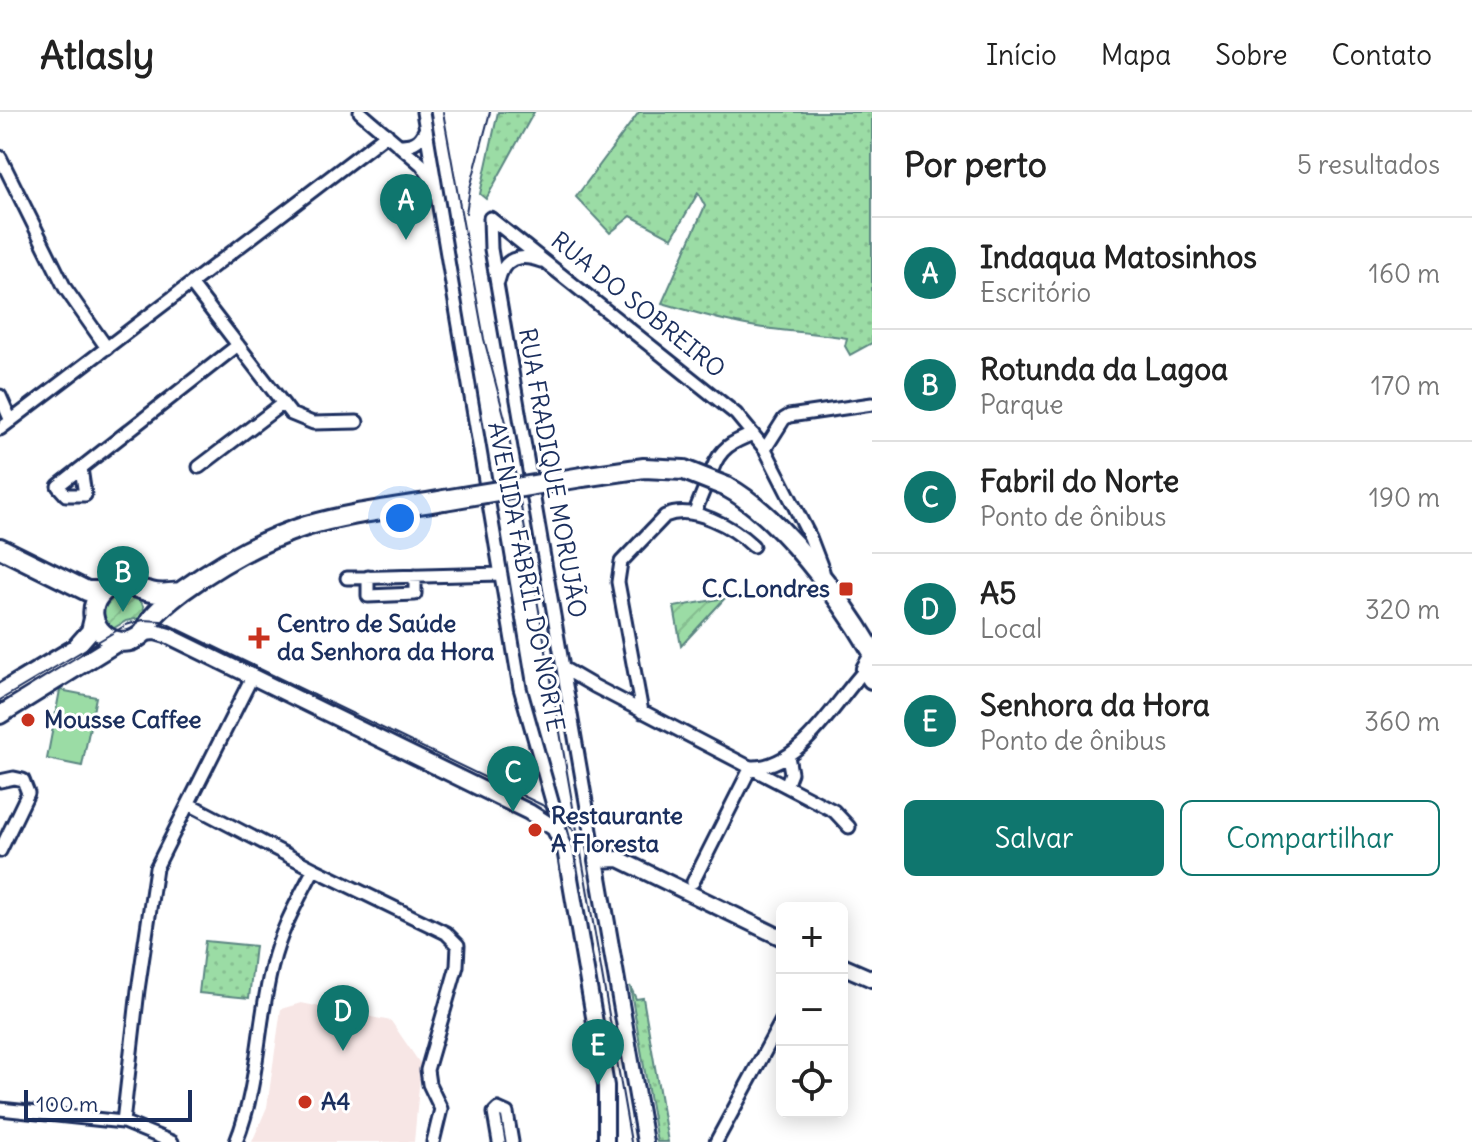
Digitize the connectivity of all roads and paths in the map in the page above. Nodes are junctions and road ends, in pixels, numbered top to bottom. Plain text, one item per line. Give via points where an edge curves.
1 (360, 112) edge
2 (423, 112) edge
3 (425, 130) junction
4 (387, 134) junction
5 (398, 145) junction
6 (0, 157) edge
7 (433, 181) junction
8 (490, 218) joint
9 (546, 263) junction
10 (191, 284) junction
11 (497, 287) junction
12 (238, 345) junction
13 (107, 348) junction
14 (0, 396) edge
15 (282, 404) junction
16 (872, 404) edge
17 (11, 421) junction
18 (357, 422) dead end
19 (0, 429) edge
20 (753, 434) junction
21 (765, 449) junction
22 (199, 467) dead end
23 (81, 468) dead end
24 (712, 470) dead end
25 (705, 487) dead end
26 (694, 514) junction
27 (803, 543) junction
28 (753, 546) dead end
29 (0, 548) edge
30 (501, 574) junction
31 (415, 576) junction
32 (368, 577) junction
33 (347, 578) dead end
34 (75, 585) junction
35 (110, 587) junction
36 (135, 587) junction
37 (181, 592) junction
38 (94, 614) junction
39 (147, 626) junction
40 (118, 642) junction
41 (563, 668) junction
42 (868, 670) edge
43 (252, 677) junction
44 (594, 686) junction
45 (0, 693) edge
46 (569, 699) junction
47 (642, 712) junction
48 (0, 715) edge
49 (788, 756) junction
50 (751, 767) junction
51 (0, 781) edge
52 (786, 786) junction
53 (189, 804) junction
54 (849, 827) dead end
55 (565, 849) junction
56 (0, 851) edge
57 (596, 860) junction
58 (314, 869) junction
59 (693, 882) dead end
60 (776, 935) edge
61 (848, 969) edge
62 (872, 979) edge
63 (776, 1031) edge
64 (0, 1109) edge
65 (123, 1122) junction
66 (172, 1142) edge
67 (236, 1142) edge
68 (433, 1142) edge
69 (499, 1142) edge
70 (512, 1142) edge
71 (606, 1142) edge
72 (645, 1142) edge
73 (716, 1142) edge

1 - 4 street
2 - 3 street, AVENIDA FABRIL DO NORTE
3 - 5 street via 415,143
3 - 7 street, AVENIDA FABRIL DO NORTE
4 - 5 street
4 - 10 street
5 - 7 street
6 - 13 street via 65,288
7 - 30 street, AVENIDA FABRIL DO NORTE
8 - 9 street, RUA DO SOBREIRO
8 - 11 street, RUA FRADIQUE MORUJÃO
9 - 11 street via 525,257 510,261 501,270
9 - 20 street, RUA DO SOBREIRO via 736,414
10 - 12 street
10 - 13 street
11 - 41 street, RUA FRADIQUE MORUJÃO
12 - 15 street
12 - 23 street
13 - 17 street
14 - 17 street
15 - 18 street via 313,423
15 - 22 street
16 - 21 street via 789,416
17 - 19 street
20 - 21 street, RUA DO SOBREIRO
20 - 24 street via 721,450
21 - 27 street, RUA DO SOBREIRO
25 - 26 street
26 - 28 street via 732,530
26 - 47 street via 665,516 619,567
27 - 37 main road, bridge via 727,487 684,470 644,468 343,518 290,532
27 - 42 main road
29 - 34 main road
30 - 31 street
30 - 55 street, AVENIDA FABRIL DO NORTE via 525,713
31 - 32 street
31 - 32 street via 415,594 368,596
32 - 33 street
34 - 35 main road via 92,592
34 - 38 main road
35 - 36 main road
35 - 38 main road via 97,599
36 - 37 main road
36 - 39 main road via 149,601
37 - 39 main road
38 - 40 main road via 100,631
38 - 45 main road via 90,631 75,648
39 - 40 main road via 131,641
39 - 43 street
40 - 48 main road
41 - 44 street
41 - 46 street, RUA FRADIQUE MORUJÃO
42 - 49 street
43 - 53 street
43 - 55 street via 543,819 558,832
44 - 46 street
44 - 47 street
46 - 57 street, AVENIDA FABRIL DO NORTE
47 - 50 street
49 - 50 street
49 - 52 street via 791,773
50 - 52 street
50 - 59 street
51 - 56 street via 23,780 28,793
52 - 54 street via 834,811
53 - 58 street
53 - 65 street via 156,868
55 - 71 street, AVENIDA FABRIL DO NORTE via 606,1086
57 - 60 street via 619,859
57 - 72 street, AVENIDA FABRIL DO NORTE
58 - 67 street via 271,966 252,1090
58 - 68 street via 446,933 458,945 427,1070 441,1109
61 - 62 street
63 - 73 street
64 - 65 street
65 - 66 street
69 - 70 street via 494,1113 498,1109 507,1113

